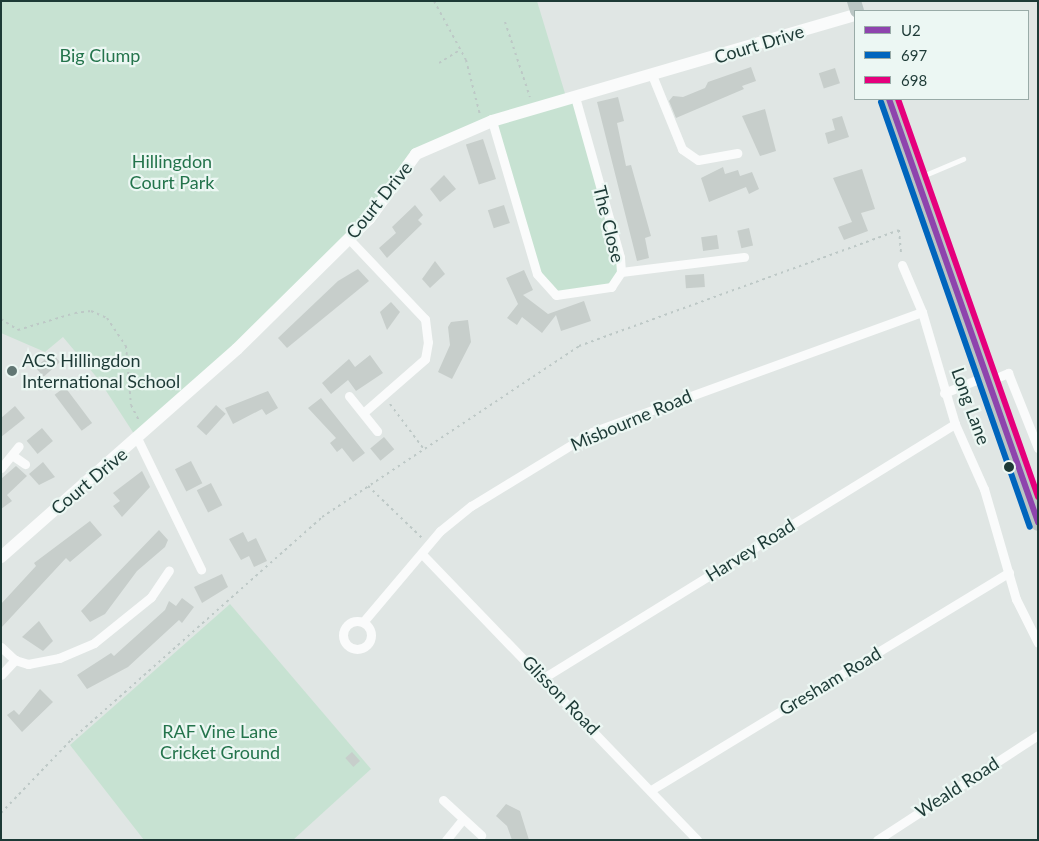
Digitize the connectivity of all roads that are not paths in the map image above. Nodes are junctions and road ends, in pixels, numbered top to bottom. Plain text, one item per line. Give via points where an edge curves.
1 (854, 15) edge
2 (652, 75) junction
3 (576, 97) junction
4 (889, 100) edge
5 (487, 122) junction
6 (737, 153) dead end
7 (963, 159) dead end
8 (917, 178) junction
9 (349, 240) junction
10 (744, 257) dead end
11 (902, 265) road end
12 (621, 272) junction
13 (922, 312) junction
14 (988, 378) junction
15 (944, 393) junction
16 (349, 396) dead end
17 (363, 413) junction
18 (954, 424) junction
19 (376, 431) dead end
20 (143, 436) junction
21 (19, 446) dead end
22 (1038, 448) edge
23 (12, 455) junction
24 (25, 464) dead end
25 (1, 468) edge
26 (1038, 524) edge
27 (422, 554) junction
28 (1, 557) edge
29 (201, 569) dead end
30 (169, 570) dead end
31 (1009, 572) junction
32 (363, 622) dead end
33 (1035, 633) edge
34 (1038, 643) edge
35 (1, 647) edge
36 (15, 660) junction
37 (1, 675) edge
38 (545, 677) junction
39 (1038, 735) edge
40 (651, 790) junction
41 (443, 800) dead end
42 (463, 819) junction
43 (481, 835) dead end
44 (446, 840) edge
45 (697, 840) edge
46 (877, 840) edge

1 - 2 street, Court Drive
2 - 3 street, Court Drive
2 - 6 street via 682,149 698,160
3 - 5 street, Court Drive
3 - 12 street, The Close
4 - 8 main road, Long Lane
5 - 9 street, Court Drive via 416,154
5 - 12 street, The Close via 537,274 556,296 611,288
7 - 8 lane
8 - 14 main road, Long Lane
9 - 17 street via 425,319 428,342 425,359
9 - 20 street, Court Drive
10 - 12 street
11 - 13 street, Long Lane
13 - 15 street, Long Lane
13 - 27 street, Misbourne Road via 592,432 471,506
14 - 15 street
14 - 22 street, Long Lane via 1008,373
14 - 26 main road, Long Lane
15 - 18 street, Long Lane
16 - 17 street
17 - 19 street
18 - 31 street, Long Lane via 984,489
18 - 38 street, Harvey Road
20 - 28 street, Court Drive
20 - 29 street
21 - 23 street
23 - 24 street
23 - 25 street
27 - 32 street, Misbourne Road
27 - 38 street, Glisson Road
30 - 36 street via 151,597 94,643 59,658 28,664
31 - 33 street, Long Lane
31 - 40 street, Gresham Road
33 - 34 street, Long Lane
35 - 36 street
36 - 37 street
38 - 40 street, Glisson Road
39 - 46 street, Weald Road
40 - 45 street, Glisson Road
41 - 42 street
42 - 43 street
42 - 44 street

